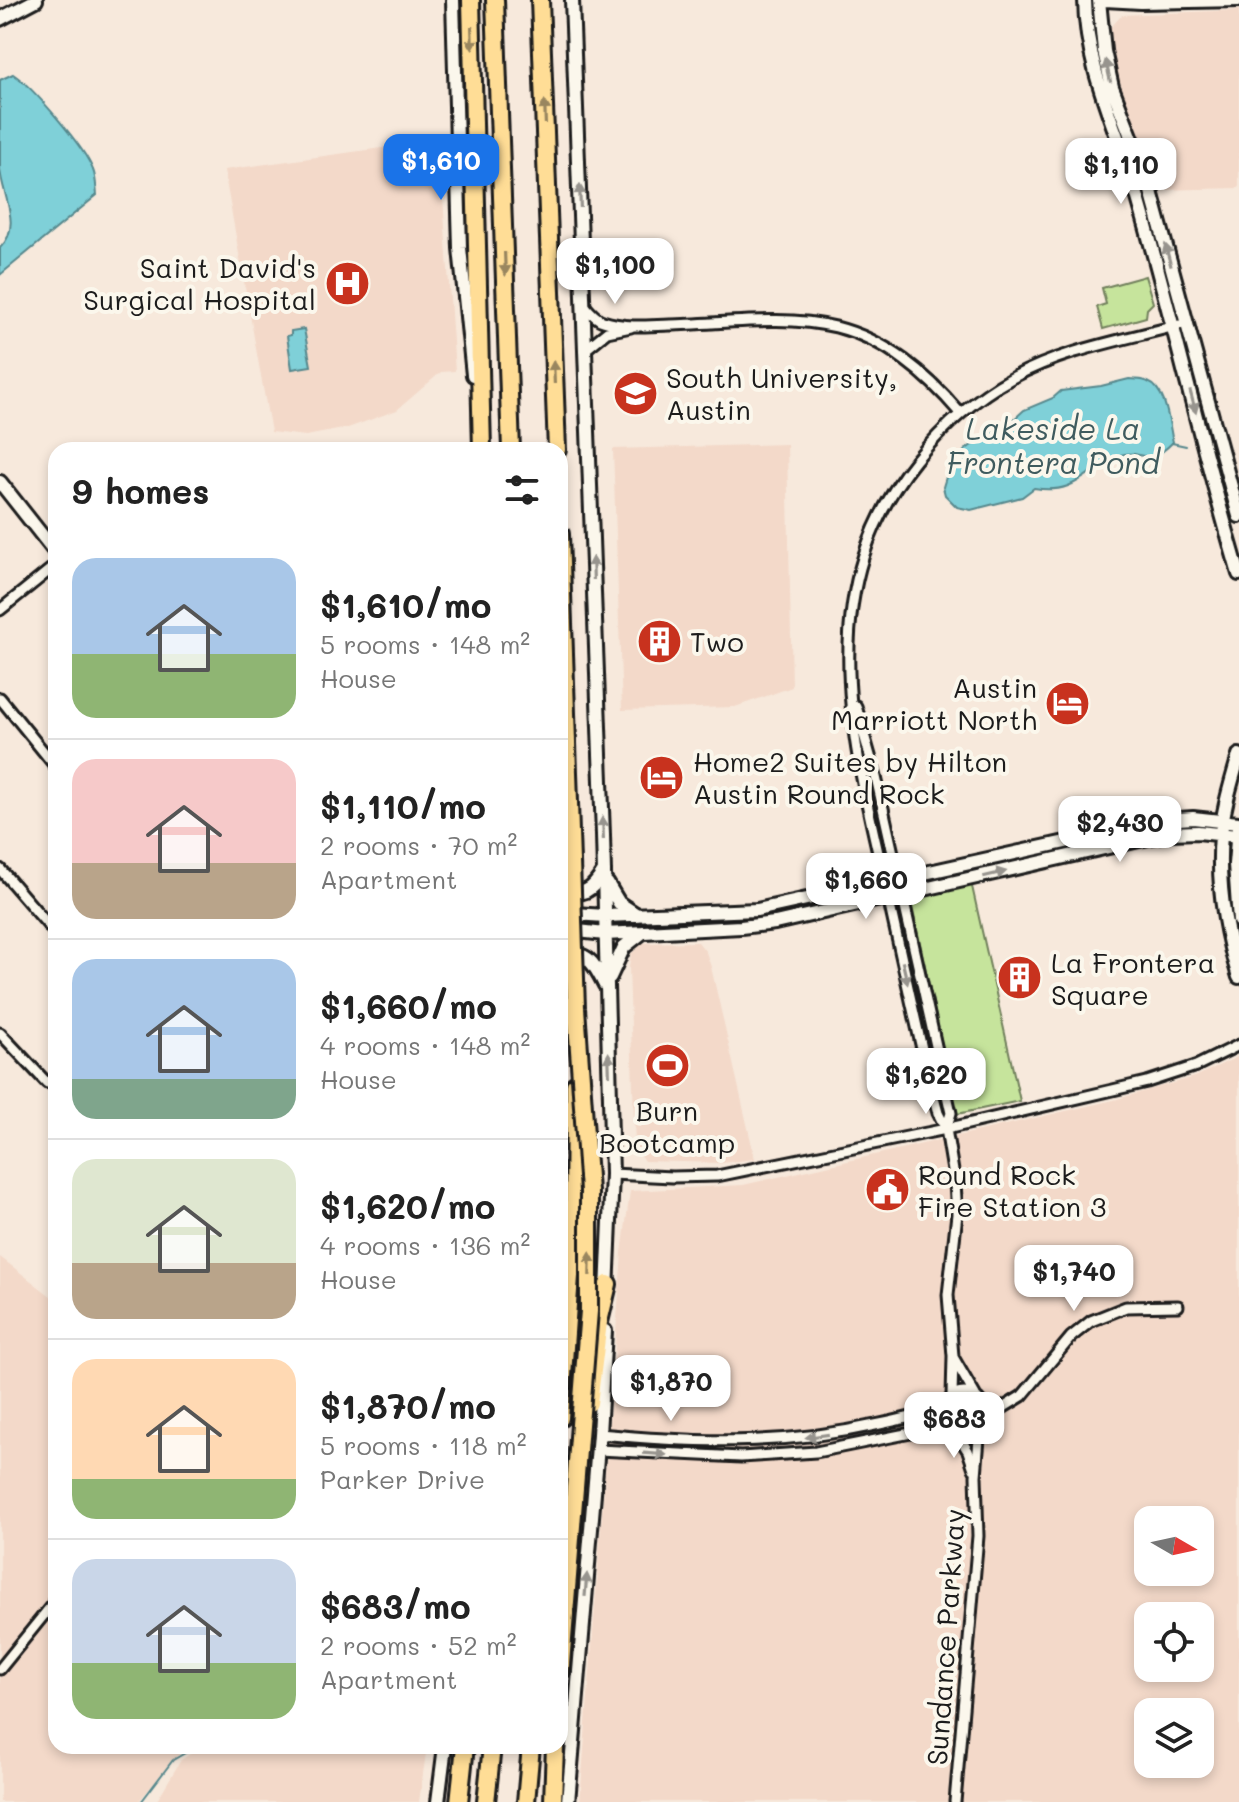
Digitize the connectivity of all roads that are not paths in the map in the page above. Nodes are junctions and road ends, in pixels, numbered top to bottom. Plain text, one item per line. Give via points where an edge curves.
1 (36, 0) edge
2 (453, 0) edge
3 (471, 0) edge
4 (495, 0) edge
5 (540, 0) edge
6 (550, 0) edge
7 (572, 0) edge
8 (1085, 0) edge
9 (1102, 0) edge
10 (1239, 0) edge
11 (0, 19) edge
12 (544, 75) junction
13 (1099, 91) junction
14 (1131, 139) junction
15 (585, 306) junction
16 (1180, 325) junction
17 (634, 326) junction
18 (586, 349) junction
19 (960, 413) junction
20 (480, 442) edge
21 (481, 442) edge
22 (511, 442) edge
23 (557, 442) edge
24 (0, 482) edge
25 (1239, 516) edge
26 (48, 543) edge
27 (48, 571) edge
28 (1239, 574) edge
29 (0, 610) edge
30 (852, 692) junction
31 (0, 698) edge
32 (1239, 755) edge
33 (48, 757) edge
34 (568, 773) edge
35 (1238, 826) edge
36 (1222, 828) junction
37 (0, 869) edge
38 (604, 871) junction
39 (899, 881) junction
40 (885, 884) junction
41 (568, 893) edge
42 (902, 894) junction
43 (888, 897) junction
44 (568, 914) edge
45 (637, 915) junction
46 (605, 916) junction
47 (1239, 921) edge
48 (48, 925) edge
49 (568, 930) edge
50 (644, 931) junction
51 (605, 934) junction
52 (568, 953) edge
53 (1239, 977) edge
54 (606, 988) junction
55 (576, 1008) junction
56 (1, 1036) edge
57 (1239, 1045) edge
58 (47, 1083) dead end
59 (946, 1129) junction
60 (612, 1174) junction
61 (608, 1284) junction
62 (1178, 1306) dead end
63 (568, 1314) edge
64 (953, 1356) junction
65 (977, 1397) junction
66 (949, 1400) junction
67 (1005, 1406) junction
68 (982, 1423) junction
69 (862, 1428) junction
70 (954, 1431) junction
71 (599, 1434) junction
72 (865, 1442) junction
73 (741, 1443) junction
74 (598, 1450) junction
75 (741, 1457) junction
76 (976, 1476) junction
77 (568, 1552) edge
78 (568, 1576) edge
79 (48, 1610) edge
80 (0, 1669) edge
81 (444, 1754) edge
82 (464, 1754) edge
83 (490, 1754) edge
84 (530, 1754) edge
85 (555, 1754) edge
86 (438, 1802) edge
87 (459, 1802) edge
88 (486, 1802) edge
89 (526, 1802) edge
90 (553, 1802) edge
91 (568, 1802) edge
92 (955, 1802) edge

1 - 11 main road
2 - 20 main road via 460,248
3 -> 21 highway
4 -> 22 highway
5 - 12 highway
6 - 12 highway
15 -> 7 main road
8 - 13 main road via 1086,35
9 - 10 main road
14 -> 9 main road via 1106,62
23 -> 12 highway
13 - 14 main road via 1122,135
13 - 16 main road
16 -> 14 main road via 1148,180
15 - 17 street via 600,320
15 - 18 main road
16 - 19 street via 1037,366
16 - 25 main road
16 -> 28 main road
17 - 18 street via 607,332
17 - 19 street via 794,321 835,327 897,353
38 -> 18 main road
19 - 30 street via 889,495 864,551 851,605 847,668
24 - 26 main road
27 - 29 street
30 - 39 street
30 - 40 street via 854,740
31 - 33 street
32 - 36 main road
34 - 55 highway, bridge
35 - 36 main road
35 - 47 main road
36 - 39 main road via 1193,818 1165,820
42 -> 36 main road via 1170,833
36 - 53 main road via 1226,928
37 - 48 street
38 - 41 main road via 593,887 581,894
38 - 45 main road via 612,895
38 - 46 main road
39 - 40 main road
39 - 42 street
40 - 43 street
40 - 45 main road via 750,911
42 - 43 main road
42 - 59 street via 951,1113
43 - 50 main road via 760,925
43 -> 59 street via 930,1083
44 - 46 main road
45 - 46 main road
46 - 51 main road
49 - 51 main road
50 - 51 main road
50 - 54 main road via 624,947
51 - 54 main road
52 - 54 main road via 591,960
60 -> 54 main road
55 - 63 highway, bridge
78 -> 55 highway, bridge via 589,1311 587,1153
56 - 58 street
57 - 59 street via 1147,1082
59 - 60 street via 717,1176
59 - 64 street via 957,1214 948,1295
60 - 61 main road
61 - 71 main road
61 - 77 highway
62 - 67 street via 1126,1307 1091,1321 1022,1396
64 - 65 street
64 - 66 street
65 - 66 street via 963,1392
65 - 67 street
65 - 68 street via 983,1405
66 - 69 street via 927,1413
66 - 70 street via 944,1420
67 - 68 street
68 - 70 street via 969,1433
68 - 76 street, Sundance Parkway
69 - 72 street
69 -> 73 street
70 - 72 street via 936,1428
70 - 76 street, Sundance Parkway
71 - 73 street
71 - 74 main road
72 - 75 street via 816,1452
73 - 75 street
74 -> 75 street
91 -> 74 main road
76 - 92 street, Sundance Parkway via 978,1536
79 - 80 street
81 - 86 main road
82 - 87 highway
83 - 88 highway
84 - 89 highway
85 - 90 highway

